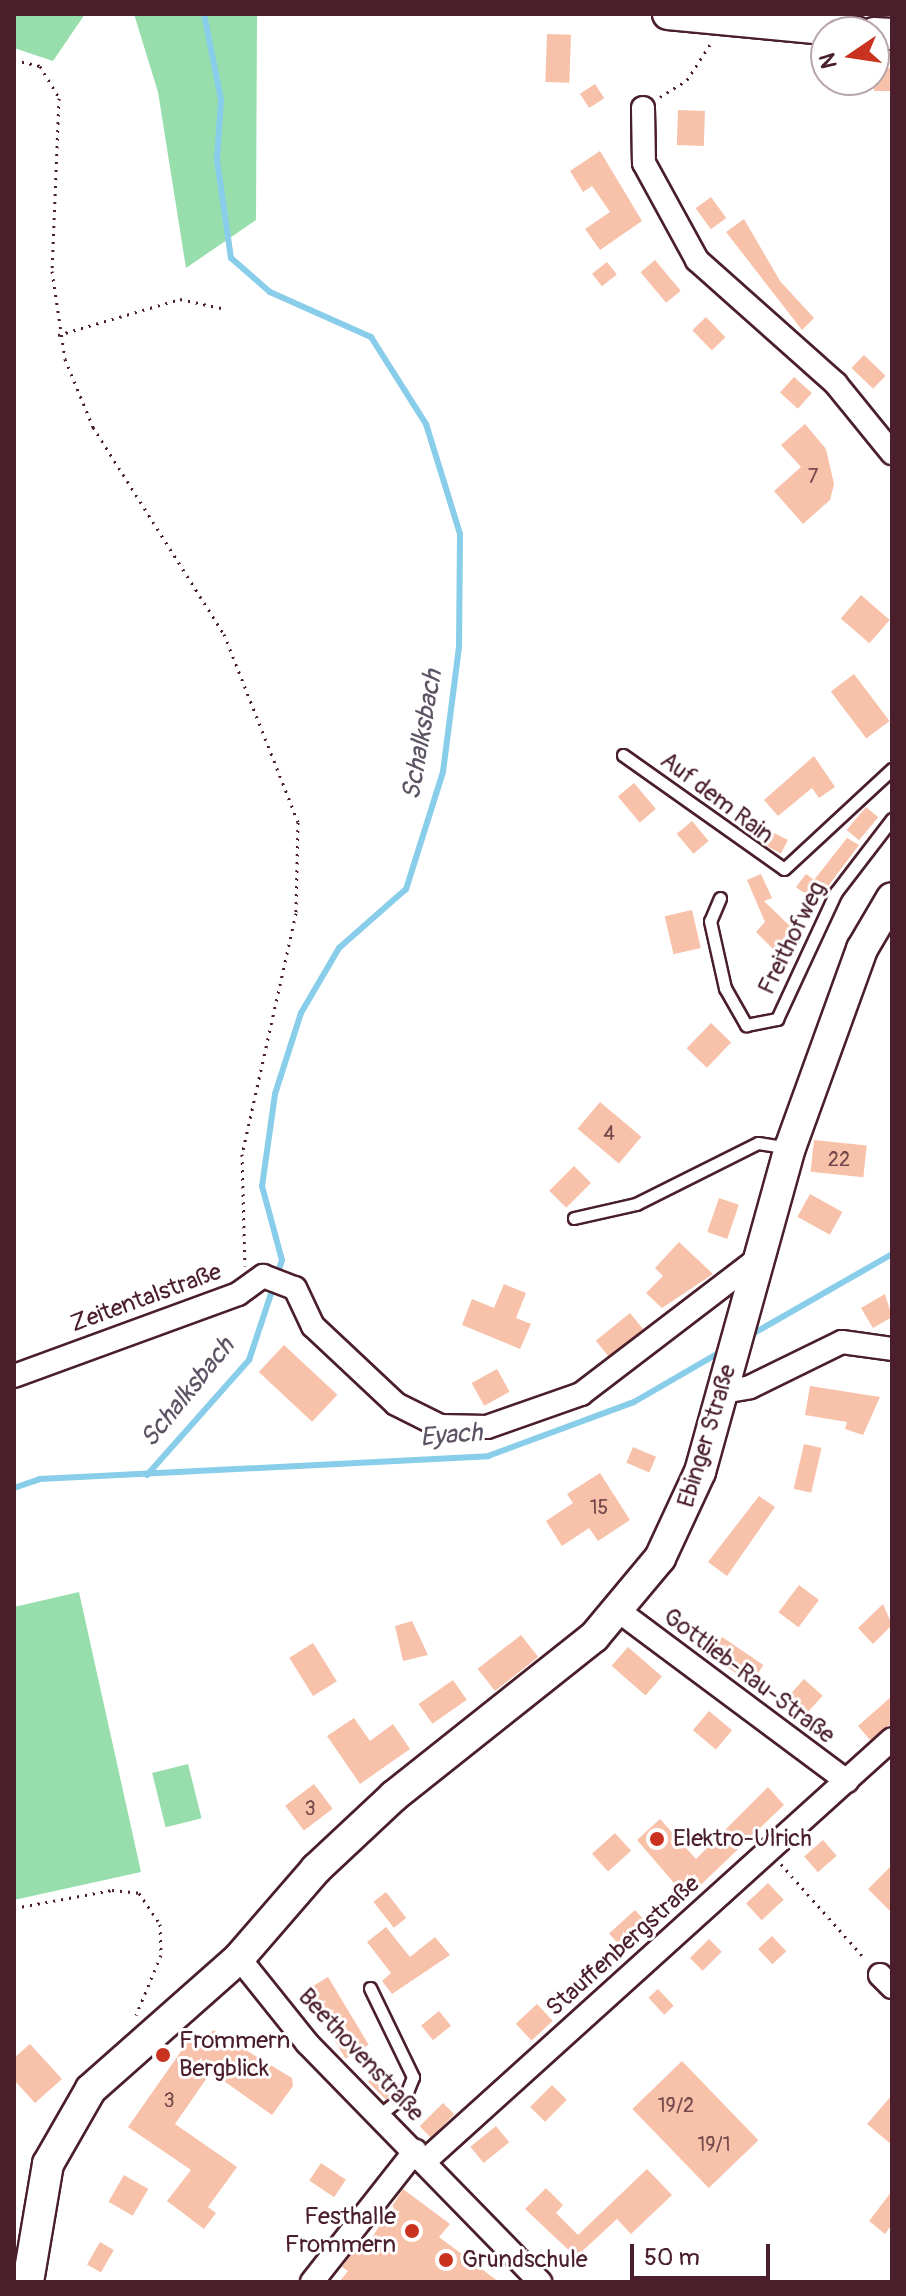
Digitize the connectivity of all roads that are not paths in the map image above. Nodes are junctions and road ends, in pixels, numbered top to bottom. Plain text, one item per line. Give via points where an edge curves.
1 (668, 14) edge
2 (810, 29) edge
3 (643, 108) road end
4 (892, 453) edge
5 (623, 755) dead end
6 (892, 769) edge
7 (892, 819) edge
8 (720, 898) dead end
9 (892, 898) edge
10 (790, 1148) junction
11 (574, 1218) dead end
12 (755, 1261) junction
13 (892, 1349) edge
14 (14, 1376) edge
15 (725, 1383) junction
16 (620, 1612) junction
17 (892, 1739) edge
18 (847, 1781) junction
19 (239, 1958) junction
20 (370, 1988) dead end
21 (380, 2114) junction
22 (420, 2156) junction
23 (28, 2282) edge
24 (312, 2282) edge
25 (540, 2282) edge

1 - 2 main road
3 - 4 street via 644,163 697,260 836,384
5 - 6 lane, Auf dem Rain via 784,869
7 - 8 lane, Freithofweg via 836,892 777,1019 746,1025 725,988 710,921
9 - 10 main road, Ebinger Straße via 862,949
10 - 11 lane via 758,1143 636,1204
10 - 12 main road, Ebinger Straße
12 - 14 street, Zeitentalstraße via 581,1394 532,1417 470,1429 427,1422 381,1392 313,1326 287,1280 256,1279 238,1294
12 - 15 main road, Ebinger Straße
13 - 15 street via 842,1342 750,1387
15 - 16 main road, Ebinger Straße via 685,1510
16 - 18 street, Gottlieb-Rau-Straße
16 - 19 main road, Ebinger Straße via 394,1796 316,1869
17 - 18 street, Stauffenbergstraße
18 - 22 street, Stauffenbergstraße
19 - 21 street, Beethovenstraße via 307,2043
19 - 23 main road, Ebinger Straße via 72,2111 36,2207
20 - 21 lane via 413,2077 406,2094
21 - 22 street, Beethovenstraße
22 - 24 street, Beethovenstraße
22 - 25 street, Beethovenstraße

